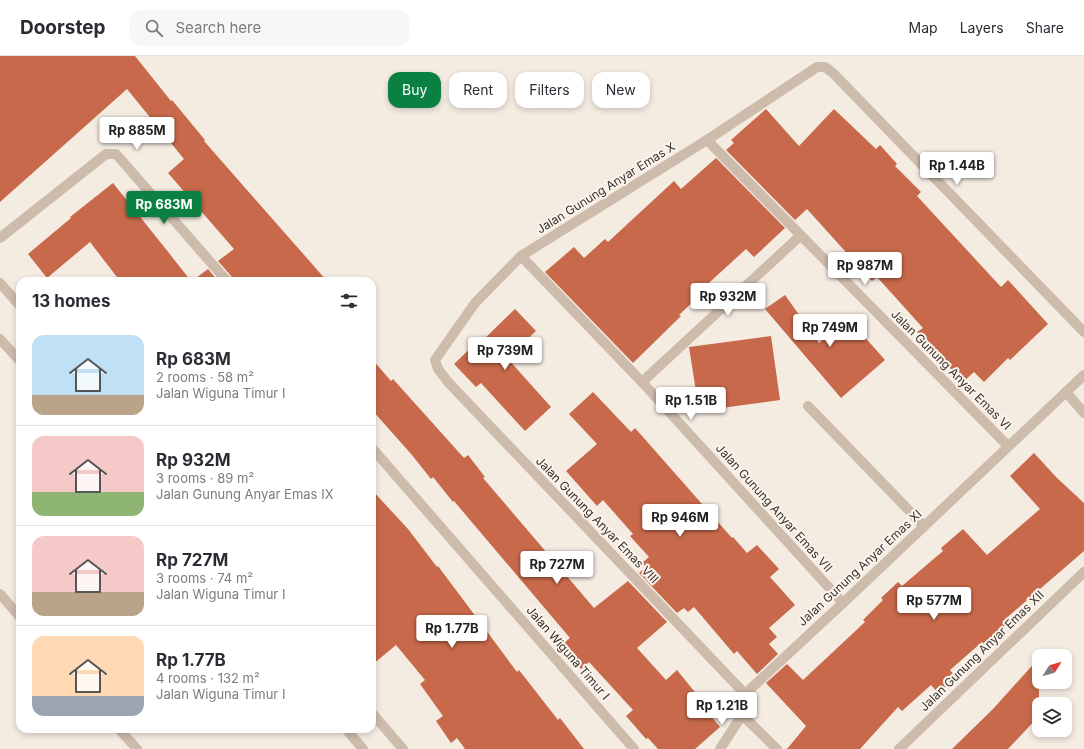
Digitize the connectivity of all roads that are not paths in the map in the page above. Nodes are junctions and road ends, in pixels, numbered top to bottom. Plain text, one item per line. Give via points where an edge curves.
1 (707, 140) junction
2 (800, 236) junction
3 (0, 238) edge
4 (521, 256) junction
5 (224, 277) edge
6 (0, 283) edge
7 (16, 301) edge
8 (1084, 332) edge
9 (0, 339) edge
10 (16, 357) edge
11 (435, 360) joint
12 (1084, 375) edge
13 (642, 382) junction
14 (1066, 392) junction
15 (808, 406) dead end
16 (1084, 413) edge
17 (1008, 446) junction
18 (376, 453) edge
19 (924, 526) junction
20 (1084, 572) edge
21 (0, 594) edge
22 (843, 603) junction
23 (16, 612) edge
24 (745, 694) junction
25 (742, 714) junction
26 (376, 718) edge
27 (123, 733) edge
28 (349, 733) edge
29 (137, 749) edge
30 (363, 749) edge
31 (403, 749) edge
32 (634, 749) edge
33 (720, 749) edge
34 (777, 749) edge
35 (899, 749) edge

1 - 2 street, Jalan Gunung Anyar Emas VI
1 - 4 street, Jalan Gunung Anyar Emas X
1 - 8 street, Jalan Gunung Anyar Emas X via 817,67 825,67
2 - 13 street
2 - 17 street, Jalan Gunung Anyar Emas VI
3 - 5 street via 106,154 116,154
4 - 11 street, Jalan Gunung Anyar Emas X via 475,303
4 - 13 street, Jalan Gunung Anyar Emas VII
6 - 7 street
9 - 10 street
11 - 24 street, Jalan Gunung Anyar Emas VIII via 448,382
12 - 14 street, Jalan Gunung Anyar Emas XI
13 - 22 street, Jalan Gunung Anyar Emas VII
14 - 16 street
14 - 17 street, Jalan Gunung Anyar Emas XI
15 - 19 street
17 - 19 street, Jalan Gunung Anyar Emas XI
18 - 32 street, Jalan Wiguna Timur I
19 - 22 street, Jalan Gunung Anyar Emas XI
20 - 35 street, Jalan Gunung Anyar Emas XII
21 - 23 street
22 - 24 street, Jalan Gunung Anyar Emas XI
24 - 25 street
25 - 33 street
25 - 34 street
26 - 31 street
27 - 29 street
28 - 30 street

